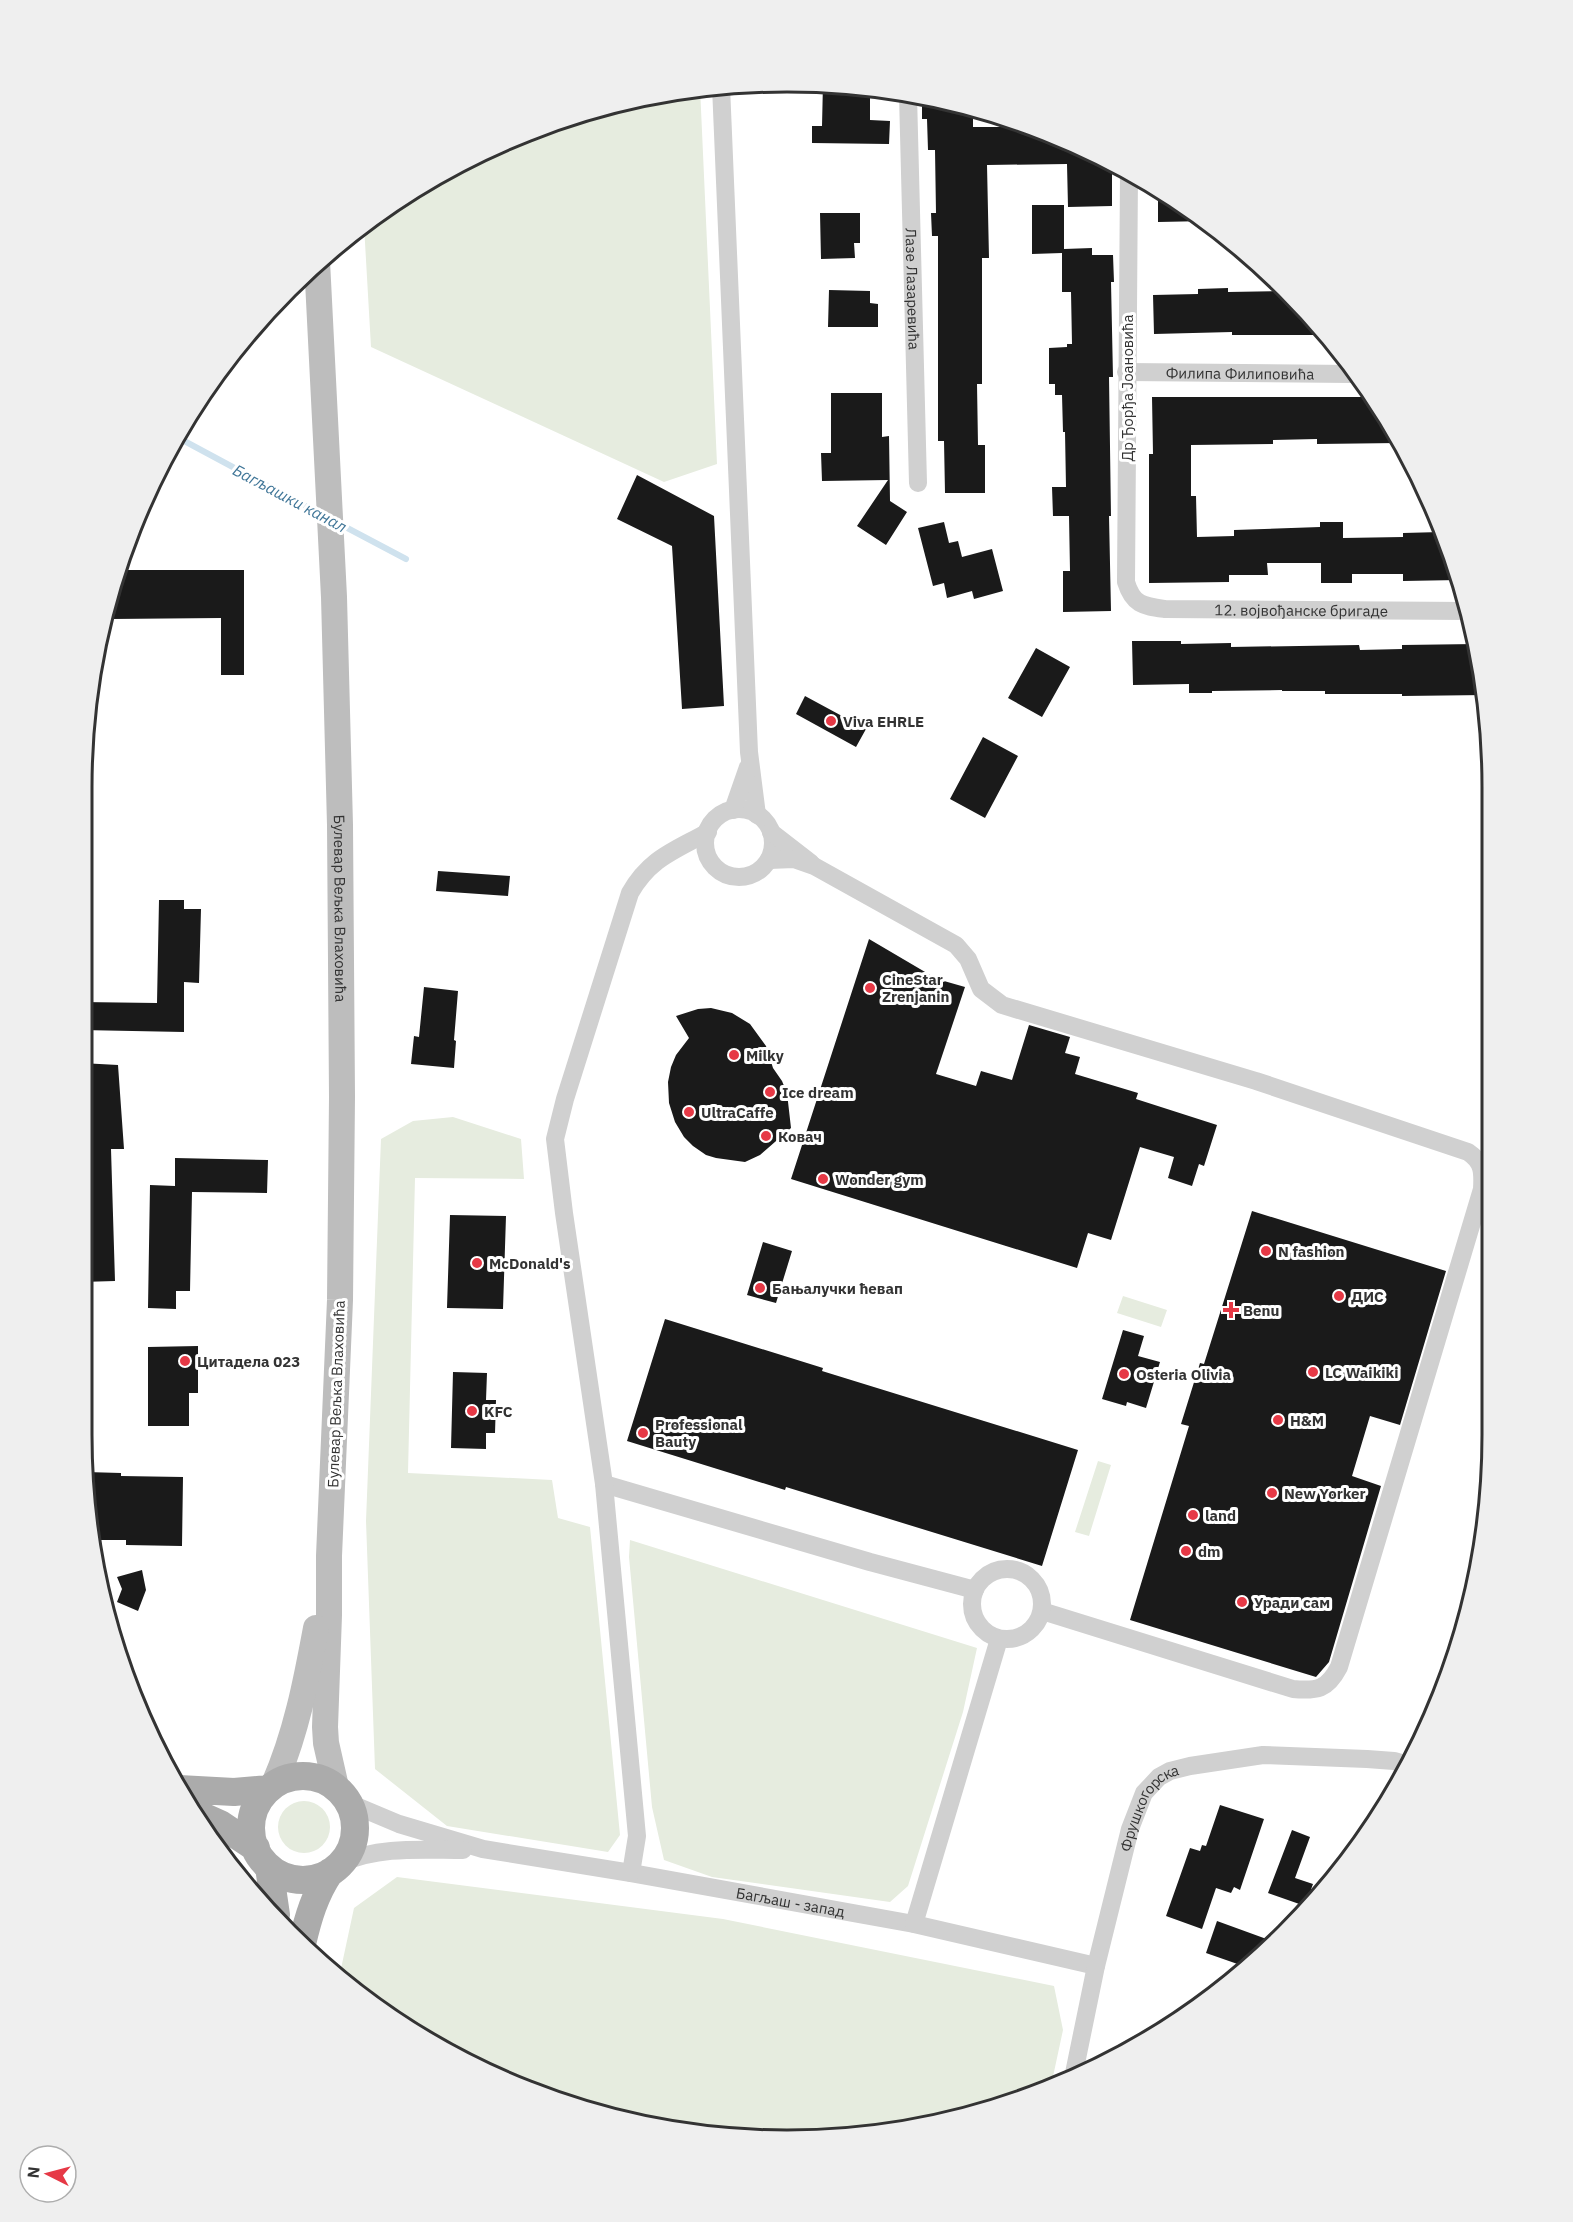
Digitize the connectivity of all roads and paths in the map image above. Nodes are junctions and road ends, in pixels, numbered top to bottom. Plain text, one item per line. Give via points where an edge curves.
1 (721, 95) edge
2 (908, 103) edge
3 (1129, 182) edge
4 (318, 274) edge
5 (1126, 372) junction
6 (1346, 374) edge
7 (918, 483) dead end
8 (1135, 601) joint
9 (1459, 611) edge
10 (750, 760) junction
11 (733, 810) junction
12 (758, 815) junction
13 (708, 832) junction
14 (771, 832) junction
15 (669, 853) junction
16 (707, 854) junction
17 (769, 860) junction
18 (814, 866) junction
19 (1482, 1165) edge
20 (1482, 1189) edge
21 (604, 1484) junction
22 (328, 1557) junction
23 (975, 1590) junction
24 (1042, 1611) junction
25 (999, 1639) junction
26 (1399, 1763) edge
27 (271, 1787) junction
28 (189, 1790) edge
29 (342, 1795) junction
30 (207, 1818) edge
31 (483, 1849) junction
32 (262, 1858) junction
33 (336, 1867) junction
34 (631, 1873) junction
35 (273, 1904) edge
36 (914, 1924) junction
37 (304, 1936) edge
38 (1096, 1966) junction
39 (1075, 2068) edge

1 - 10 street
2 - 7 street, Лазе Лазаревића
3 - 5 street, Др Ђорђа Јоановића
4 - 22 main road, Булевар Вељка Влаховића via 332,545 340,825 342,1161
5 - 6 street, Филипа Филиповића
5 - 8 street, Др Ђорђа Јоановића via 1126,582
8 - 9 street, 12. војвођанске бригаде via 1165,609
10 - 11 street
10 - 12 street
11 - 12 street
11 - 13 street via 717,818
12 - 14 street
13 - 15 street
13 - 16 street
14 - 17 street
14 - 18 street
15 - 16 street
15 - 21 street via 640,876 630,893 555,1140
16 - 17 street via 723,873 740,877 757,872
17 - 18 street via 794,859
18 - 19 street via 956,945 968,959 981,989 1002,1005 1326,1104 1468,1152
20 - 24 street via 1332,1681 1322,1688 1293,1689
21 - 23 street
21 - 34 street via 637,1836
22 - 27 main road, Булевар Вељка Влаховића via 302,1702 290,1745
22 - 29 main road, Булевар Вељка Влаховића via 325,1727
23 - 24 street via 986,1575 1013,1569 1036,1584
23 - 25 street via 972,1610 976,1620
24 - 25 street via 1031,1630 1011,1639
25 - 36 street
26 - 38 street, Фрушкогорска via 1263,1755 1190,1766 1159,1777 1144,1793 1130,1829
27 - 28 main road via 234,1792
27 - 29 main road via 289,1777 305,1776 322,1779
27 - 32 main road via 254,1811 252,1836
29 - 31 street, Багљаш - запад via 399,1824
29 - 33 main road via 355,1827 353,1840
30 - 32 main road
31 - 33 street, Багљаш - запад via 370,1852
31 - 34 street, Багљаш - запад
32 - 33 main road via 283,1876 298,1880 315,1878
32 - 35 main road
33 - 37 main road via 319,1888
34 - 36 street, Багљаш - запад
36 - 38 street, Багљаш - запад
38 - 39 street, Фрушкогорска

